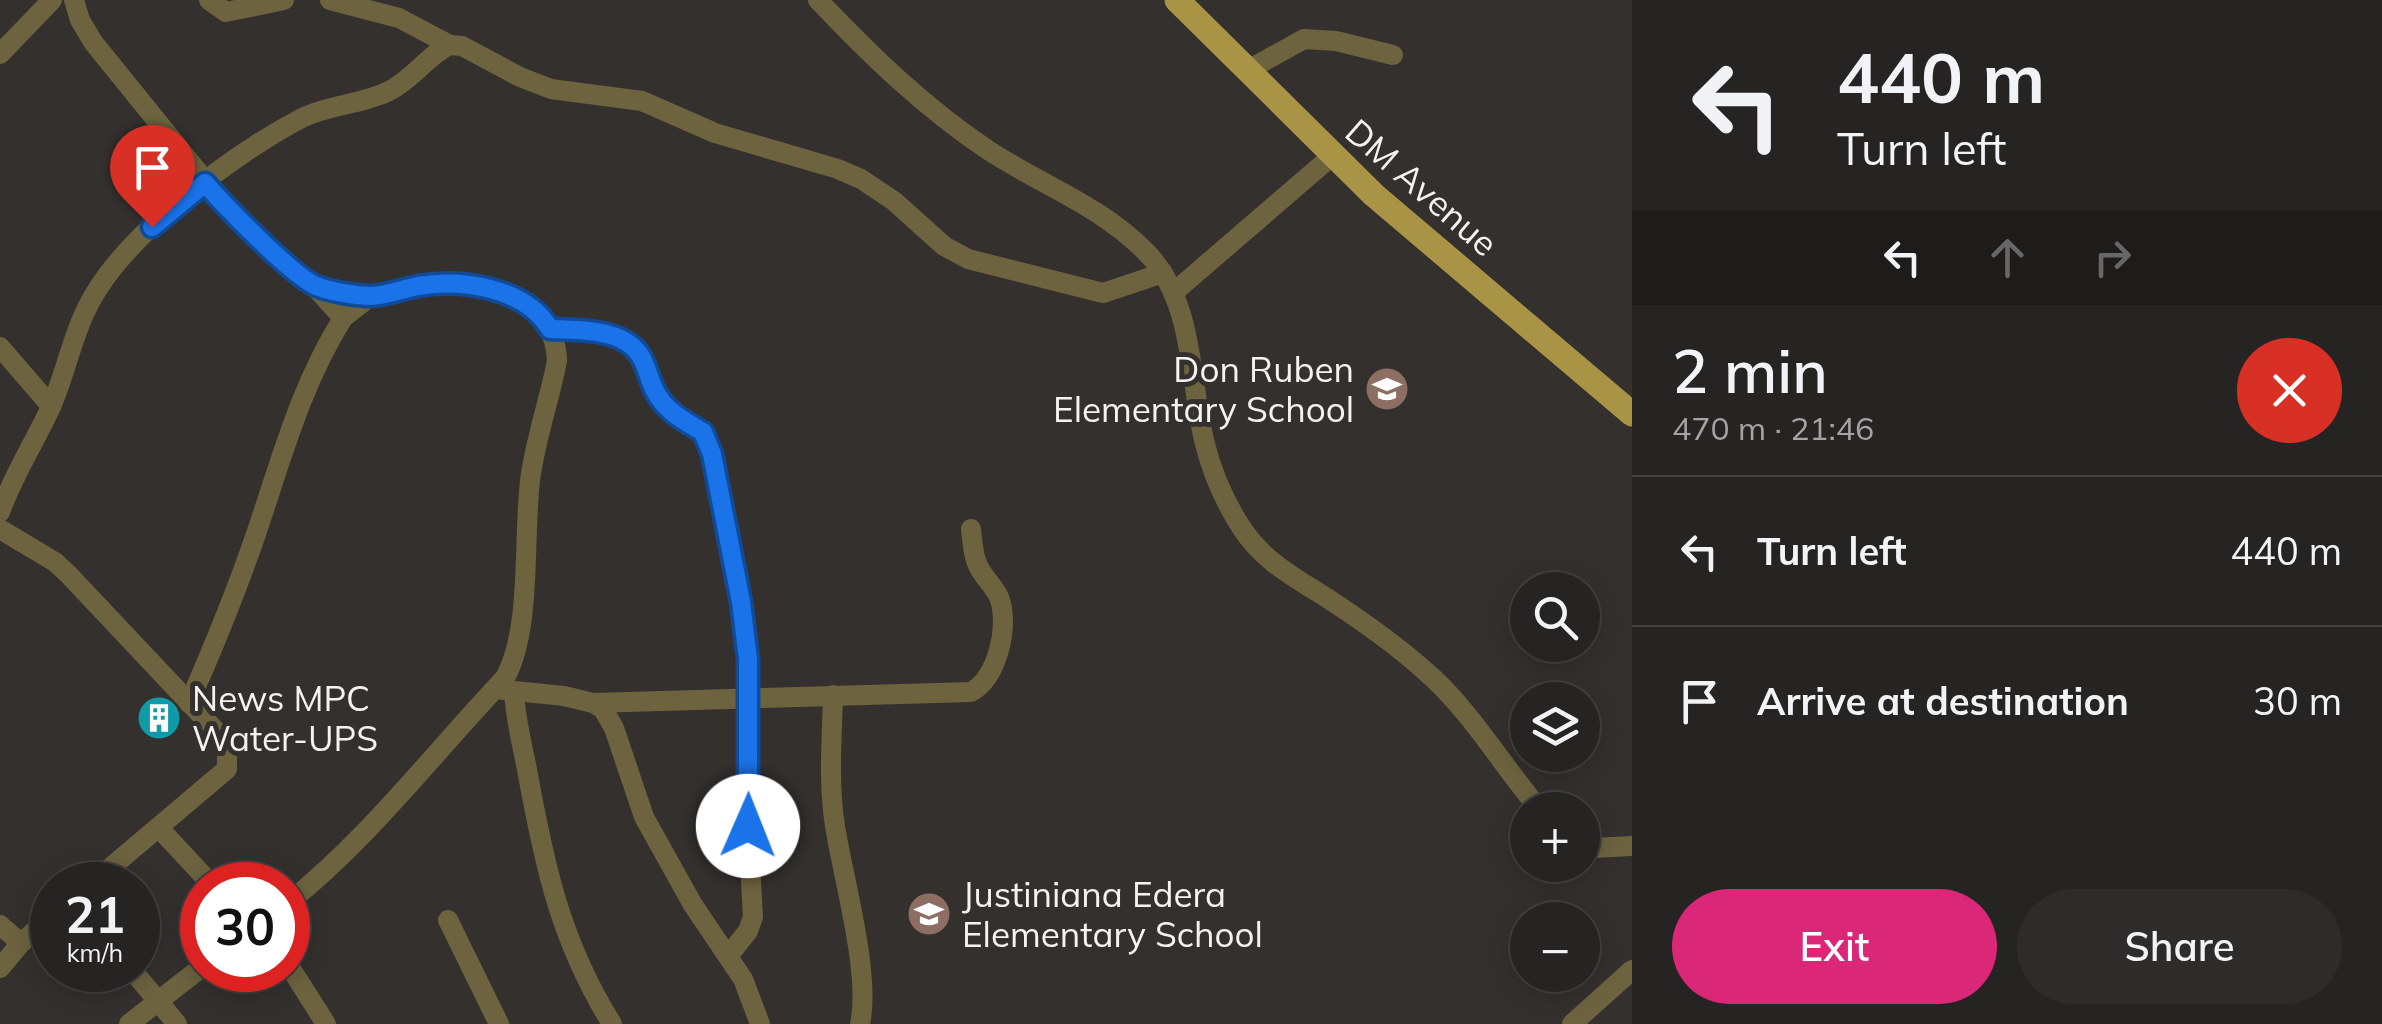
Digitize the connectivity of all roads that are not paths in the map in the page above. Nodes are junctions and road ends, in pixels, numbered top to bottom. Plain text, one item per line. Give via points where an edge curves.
1 (52, 0) edge
2 (74, 0) edge
3 (209, 0) edge
4 (284, 0) edge
5 (330, 0) edge
6 (818, 0) edge
7 (1177, 0) edge
8 (450, 45) junction
9 (0, 54) edge
10 (1393, 55) dead end
11 (1248, 70) junction
12 (1332, 156) junction
13 (205, 183) junction
14 (1163, 273) junction
15 (315, 287) junction
16 (1173, 293) junction
17 (371, 296) junction
18 (343, 318) junction
19 (550, 329) junction
20 (0, 346) edge
21 (51, 406) junction
22 (1632, 414) edge
23 (0, 512) edge
24 (0, 529) edge
25 (971, 529) dead end
26 (504, 690) junction
27 (833, 695) junction
28 (749, 696) junction
29 (189, 703) junction
30 (594, 703) junction
31 (1526, 792) edge
32 (159, 828) junction
33 (1632, 846) edge
34 (1600, 848) edge
35 (118, 862) edge
36 (191, 862) edge
37 (310, 885) edge
38 (448, 920) dead end
39 (0, 924) edge
40 (30, 935) edge
41 (21, 943) junction
42 (728, 955) junction
43 (0, 968) edge
44 (1632, 970) edge
45 (180, 983) edge
46 (152, 992) edge
47 (306, 992) edge
48 (158, 999) junction
49 (129, 1024) edge
50 (177, 1024) edge
51 (326, 1024) edge
52 (500, 1024) edge
53 (612, 1024) edge
54 (760, 1024) edge
55 (860, 1024) edge
56 (1572, 1024) edge

1 - 9 street
2 - 13 street via 93,42
3 - 4 street via 226,12
5 - 8 street via 399,18
6 - 14 street via 952,126 1108,218
7 - 11 main road, DM Avenue
8 - 13 street via 400,86 298,120
8 - 14 street via 551,89 642,101 715,132 838,169 879,191 968,259 1103,293
10 - 11 street via 1304,39
11 - 12 main road, DM Avenue
12 - 16 street
12 - 22 main road, DM Avenue
13 - 15 street
13 - 21 street via 135,242 102,284
14 - 16 street
15 - 17 street
15 - 18 street
16 - 31 street via 1210,464 1249,539 1278,570 1429,674
17 - 18 street
17 - 19 street via 464,284 534,308
18 - 29 street via 301,397 238,587
19 - 26 street via 557,361 532,467 518,637
19 - 28 street via 627,342 643,357 660,400 708,439 741,602
20 - 21 street
21 - 23 street
24 - 29 street via 55,562
25 - 27 street via 976,562 1004,614 995,659 980,687 954,694
26 - 30 street
26 - 37 street
26 - 53 street via 554,900
27 - 28 street
27 - 55 street via 834,822 854,926
28 - 30 street
28 - 42 street via 753,917
29 - 32 street via 223,742 227,770
30 - 42 street via 614,728 644,817 692,906
32 - 35 street
32 - 36 street
33 - 34 street
38 - 52 street
39 - 41 street
40 - 41 street
41 - 43 street
42 - 54 street
44 - 56 street
45 - 48 street
46 - 48 street
47 - 51 street
48 - 49 street
48 - 50 street

